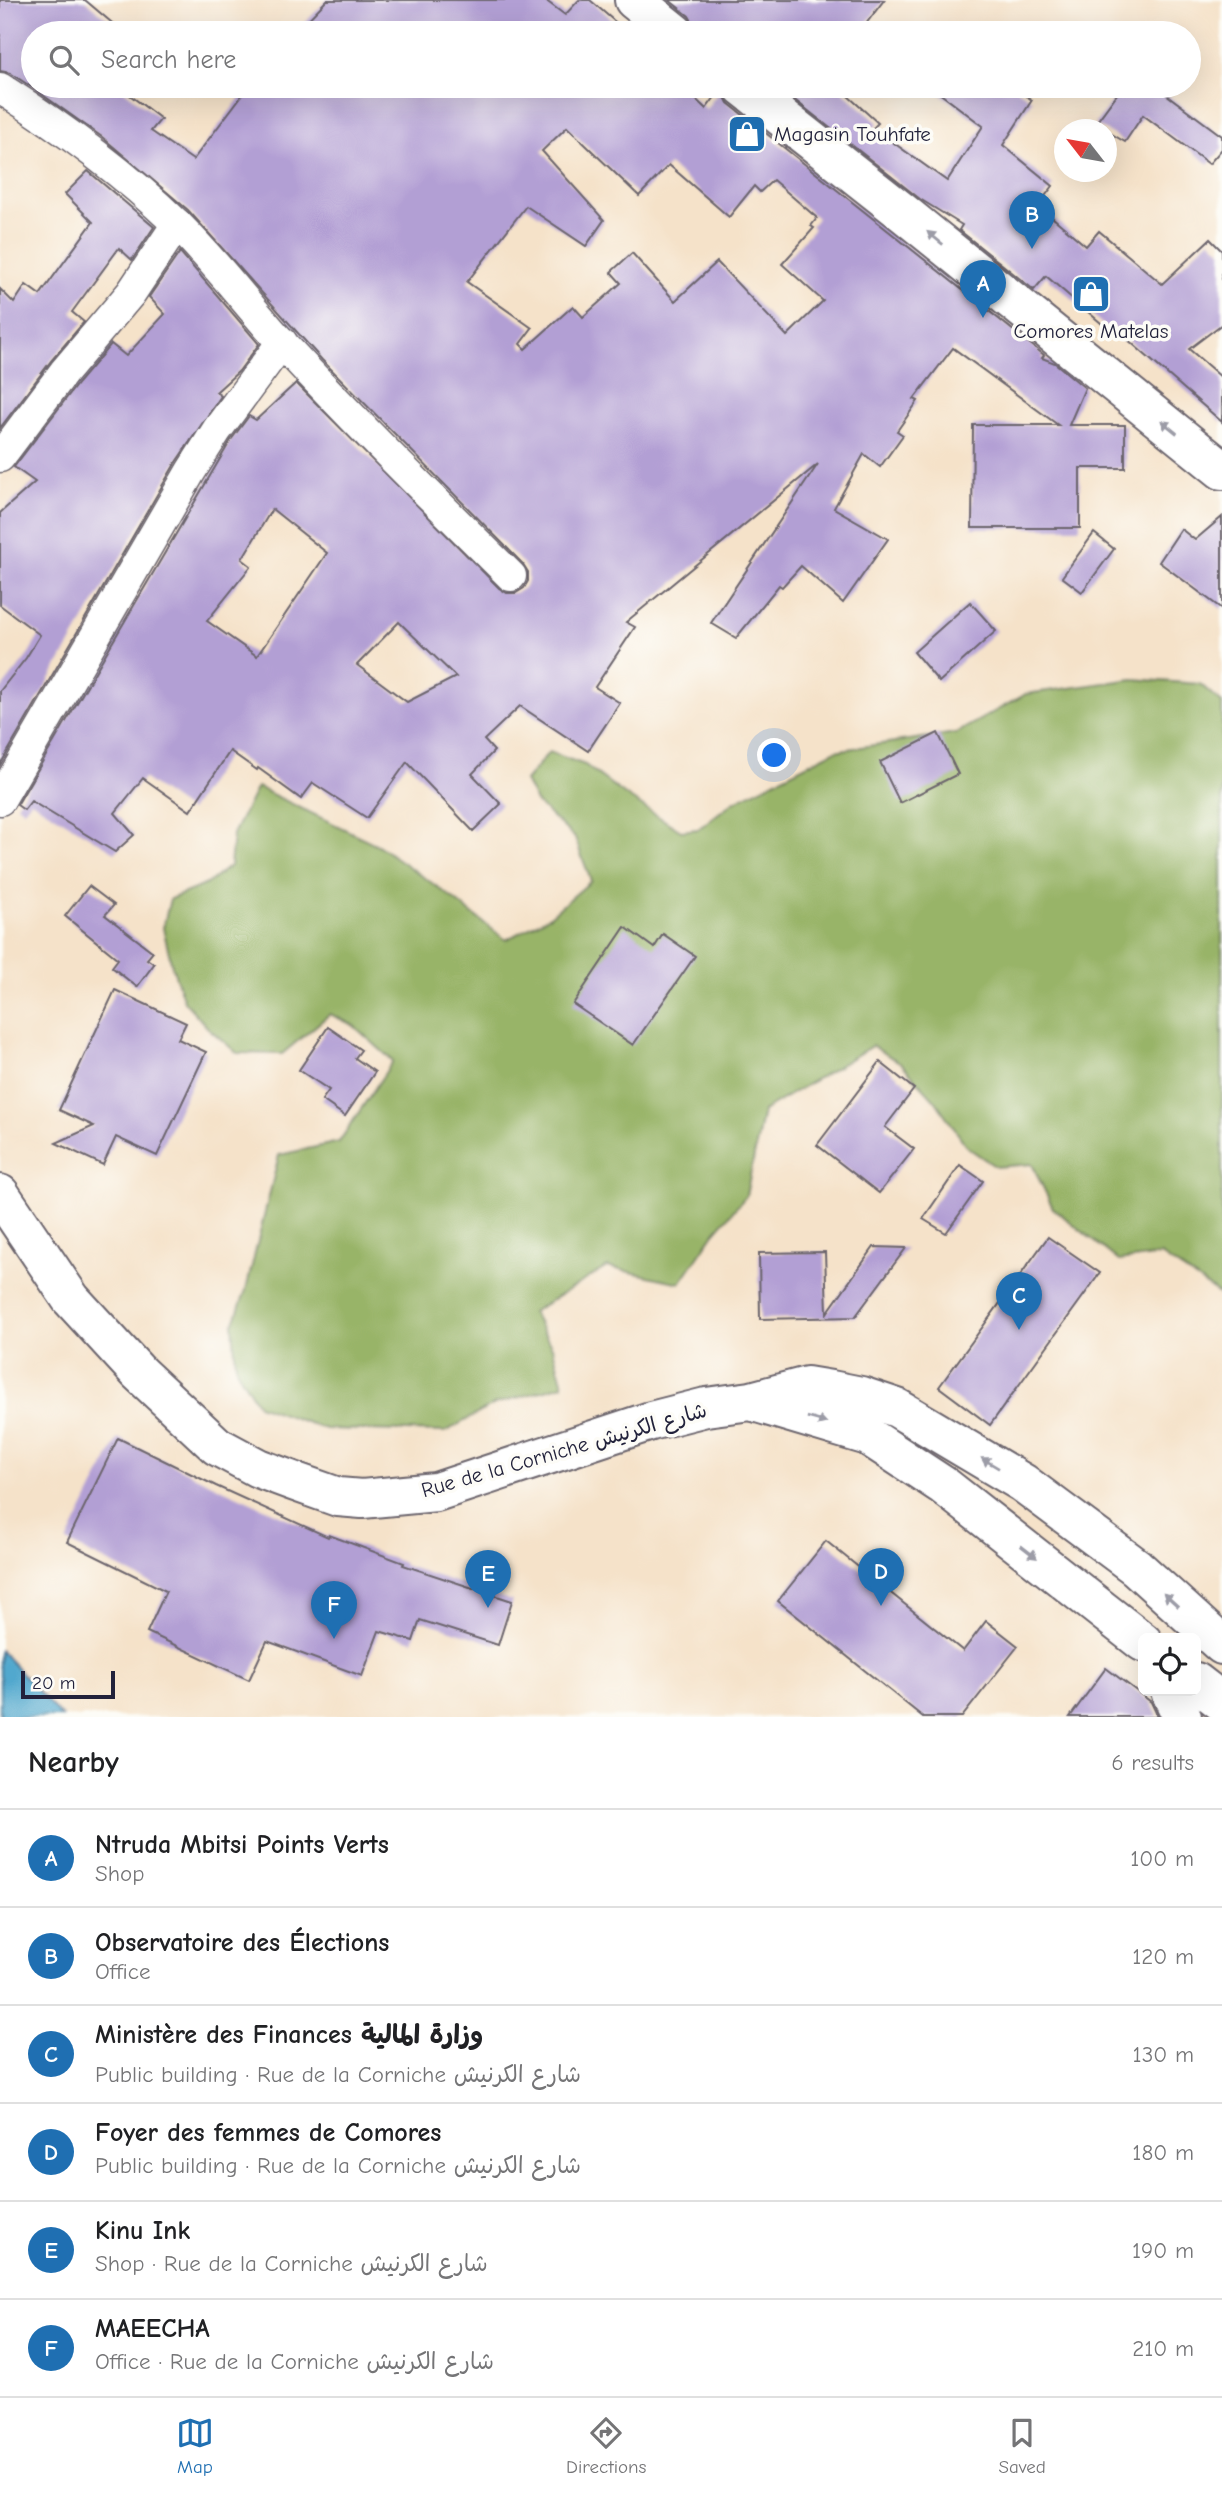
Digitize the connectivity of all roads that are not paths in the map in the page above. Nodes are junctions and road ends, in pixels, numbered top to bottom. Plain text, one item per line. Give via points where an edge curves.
1 (634, 0) edge
2 (660, 21) edge
3 (0, 88) edge
4 (756, 98) edge
5 (177, 224) junction
6 (282, 342) junction
7 (0, 457) edge
8 (1222, 470) edge
9 (511, 576) dead end
10 (0, 800) edge
11 (0, 1194) edge
12 (751, 1401) junction
13 (1107, 1614) junction
14 (1138, 1638) edge
15 (1222, 1645) edge
16 (1138, 1650) edge
17 (1201, 1686) edge
18 (1172, 1696) edge
19 (1222, 1702) edge
20 (1182, 1717) edge

1 - 2 main road
3 - 5 street via 115,168
8 -> 4 main road
5 - 6 street
5 - 7 street via 131,293
6 - 9 street
6 - 10 street via 191,471
11 - 12 main road, Rue de la Corniche شارع الكرنيش via 71,1299 139,1373 217,1446 258,1468 338,1497 436,1492 650,1421
12 -> 13 main road, Rue de la Corniche شارع الكرنيش via 868,1436 944,1486
15 -> 12 main road, Rue de la Corniche شارع الكرنيش via 1136,1567 1023,1483 897,1408 807,1386
13 - 14 main road, Rue de la Corniche شارع الكرنيش
13 - 16 main road
17 - 19 main road
18 - 20 main road

